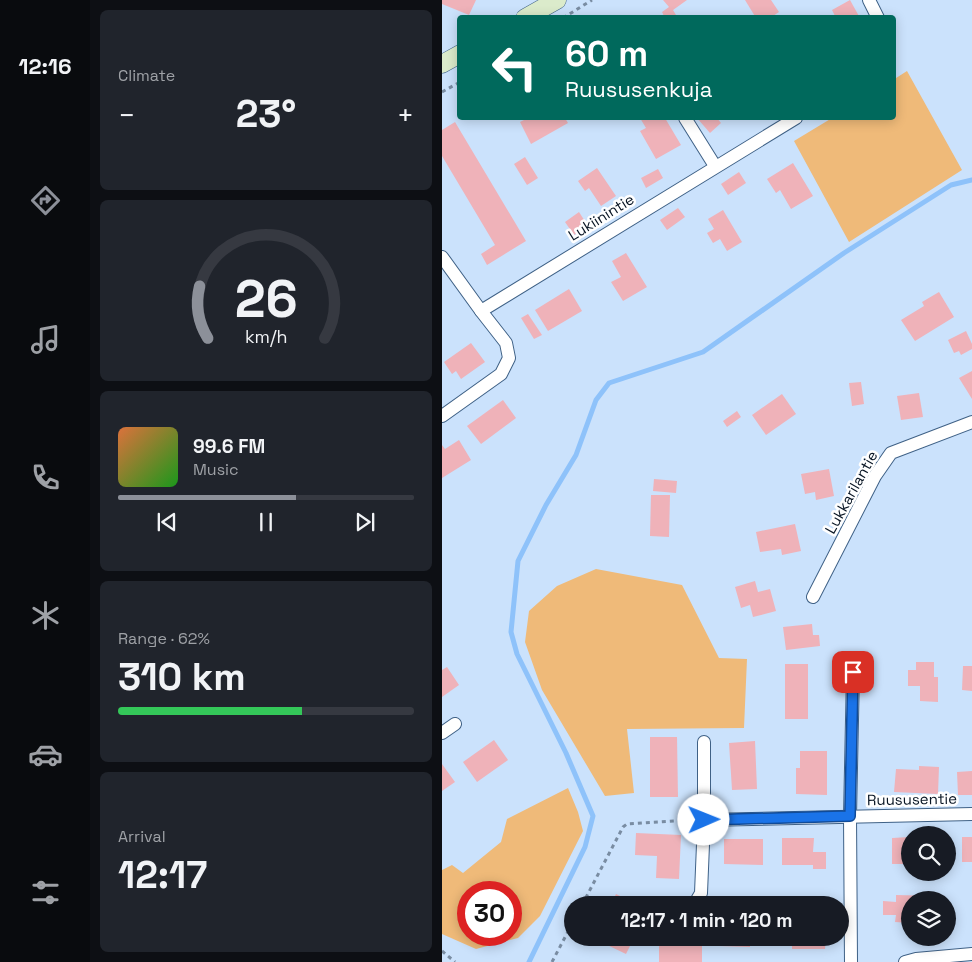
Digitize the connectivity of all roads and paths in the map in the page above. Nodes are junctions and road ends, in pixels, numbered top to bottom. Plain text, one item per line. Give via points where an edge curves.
1 (592, 0) edge
2 (869, 0) edge
3 (554, 1) edge
4 (530, 15) edge
5 (568, 15) edge
6 (876, 15) edge
7 (457, 56) edge
8 (442, 64) edge
9 (457, 84) edge
10 (442, 92) edge
11 (686, 120) edge
12 (793, 120) edge
13 (715, 166) junction
14 (442, 257) edge
15 (481, 311) junction
16 (442, 416) edge
17 (972, 422) edge
18 (813, 597) dead end
19 (853, 672) dead end
20 (454, 724) dead end
21 (442, 733) edge
22 (704, 742) dead end
23 (972, 814) edge
24 (850, 816) junction
25 (704, 820) junction
26 (587, 896) edge
27 (699, 896) edge
28 (564, 939) edge
29 (442, 951) edge
30 (972, 954) edge
31 (455, 962) edge
32 (552, 962) edge
33 (852, 962) edge
34 (905, 962) edge

1 - 5 path
2 - 6 street
3 - 4 main road
7 - 8 main road
9 - 10 path
11 - 13 street
12 - 13 street, Lukiinintie
13 - 15 street, Lukiinintie
14 - 15 street
15 - 16 street via 506,343 509,358 501,374
17 - 18 street, Lukkarilantie via 891,453 875,476
19 - 24 street
20 - 21 street
22 - 25 street
23 - 24 street, Ruususentie
24 - 25 street, Ruususentie
24 - 33 street
25 - 26 path via 626,824
25 - 27 street
28 - 32 path
29 - 31 path
30 - 34 street

